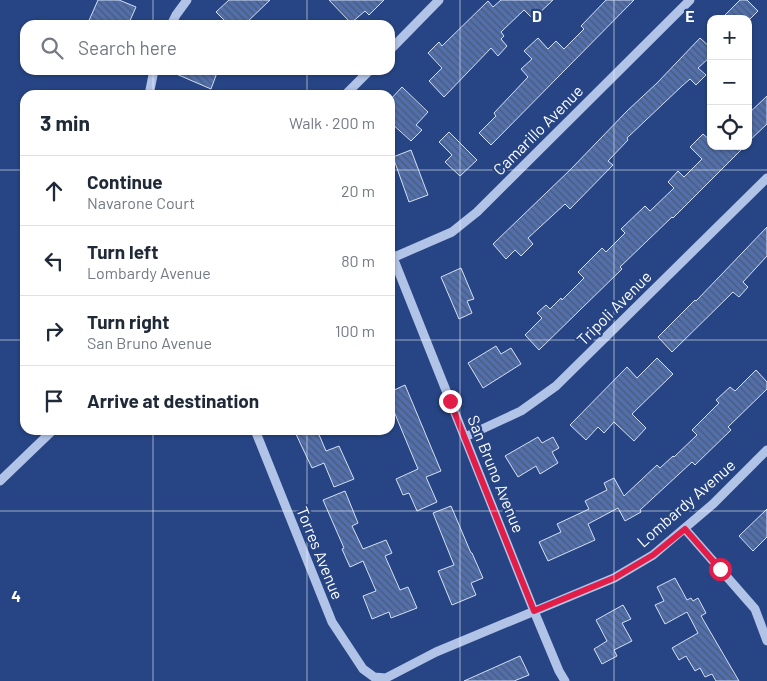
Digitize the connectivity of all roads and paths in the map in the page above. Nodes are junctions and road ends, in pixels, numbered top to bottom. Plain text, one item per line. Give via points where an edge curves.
1 (188, 0) edge
2 (439, 0) edge
3 (690, 0) edge
4 (174, 20) edge
5 (395, 45) edge
6 (153, 75) edge
7 (365, 75) edge
8 (150, 90) edge
9 (350, 90) edge
10 (767, 178) edge
11 (395, 254) edge
12 (395, 266) edge
13 (48, 435) edge
14 (257, 435) edge
15 (465, 437) junction
16 (767, 450) edge
17 (0, 481) edge
18 (685, 529) junction
19 (534, 611) junction
20 (767, 641) edge
21 (374, 677) joint
22 (565, 681) edge

1 - 4 street
2 - 5 street
3 - 11 street, Camarillo Avenue via 477,212 452,232
6 - 8 street
7 - 9 street
10 - 15 street, Tripoli Avenue via 556,386 521,411
12 - 15 street, San Bruno Avenue
13 - 17 street
14 - 21 street, Torres Avenue via 332,622 363,669
15 - 19 street, San Bruno Avenue
16 - 18 street, Lombardy Avenue
18 - 19 street, Lombardy Avenue via 653,555 614,578
18 - 20 street via 754,609
19 - 21 street, Lombardy Avenue via 436,652 386,678
19 - 22 street, San Bruno Avenue

